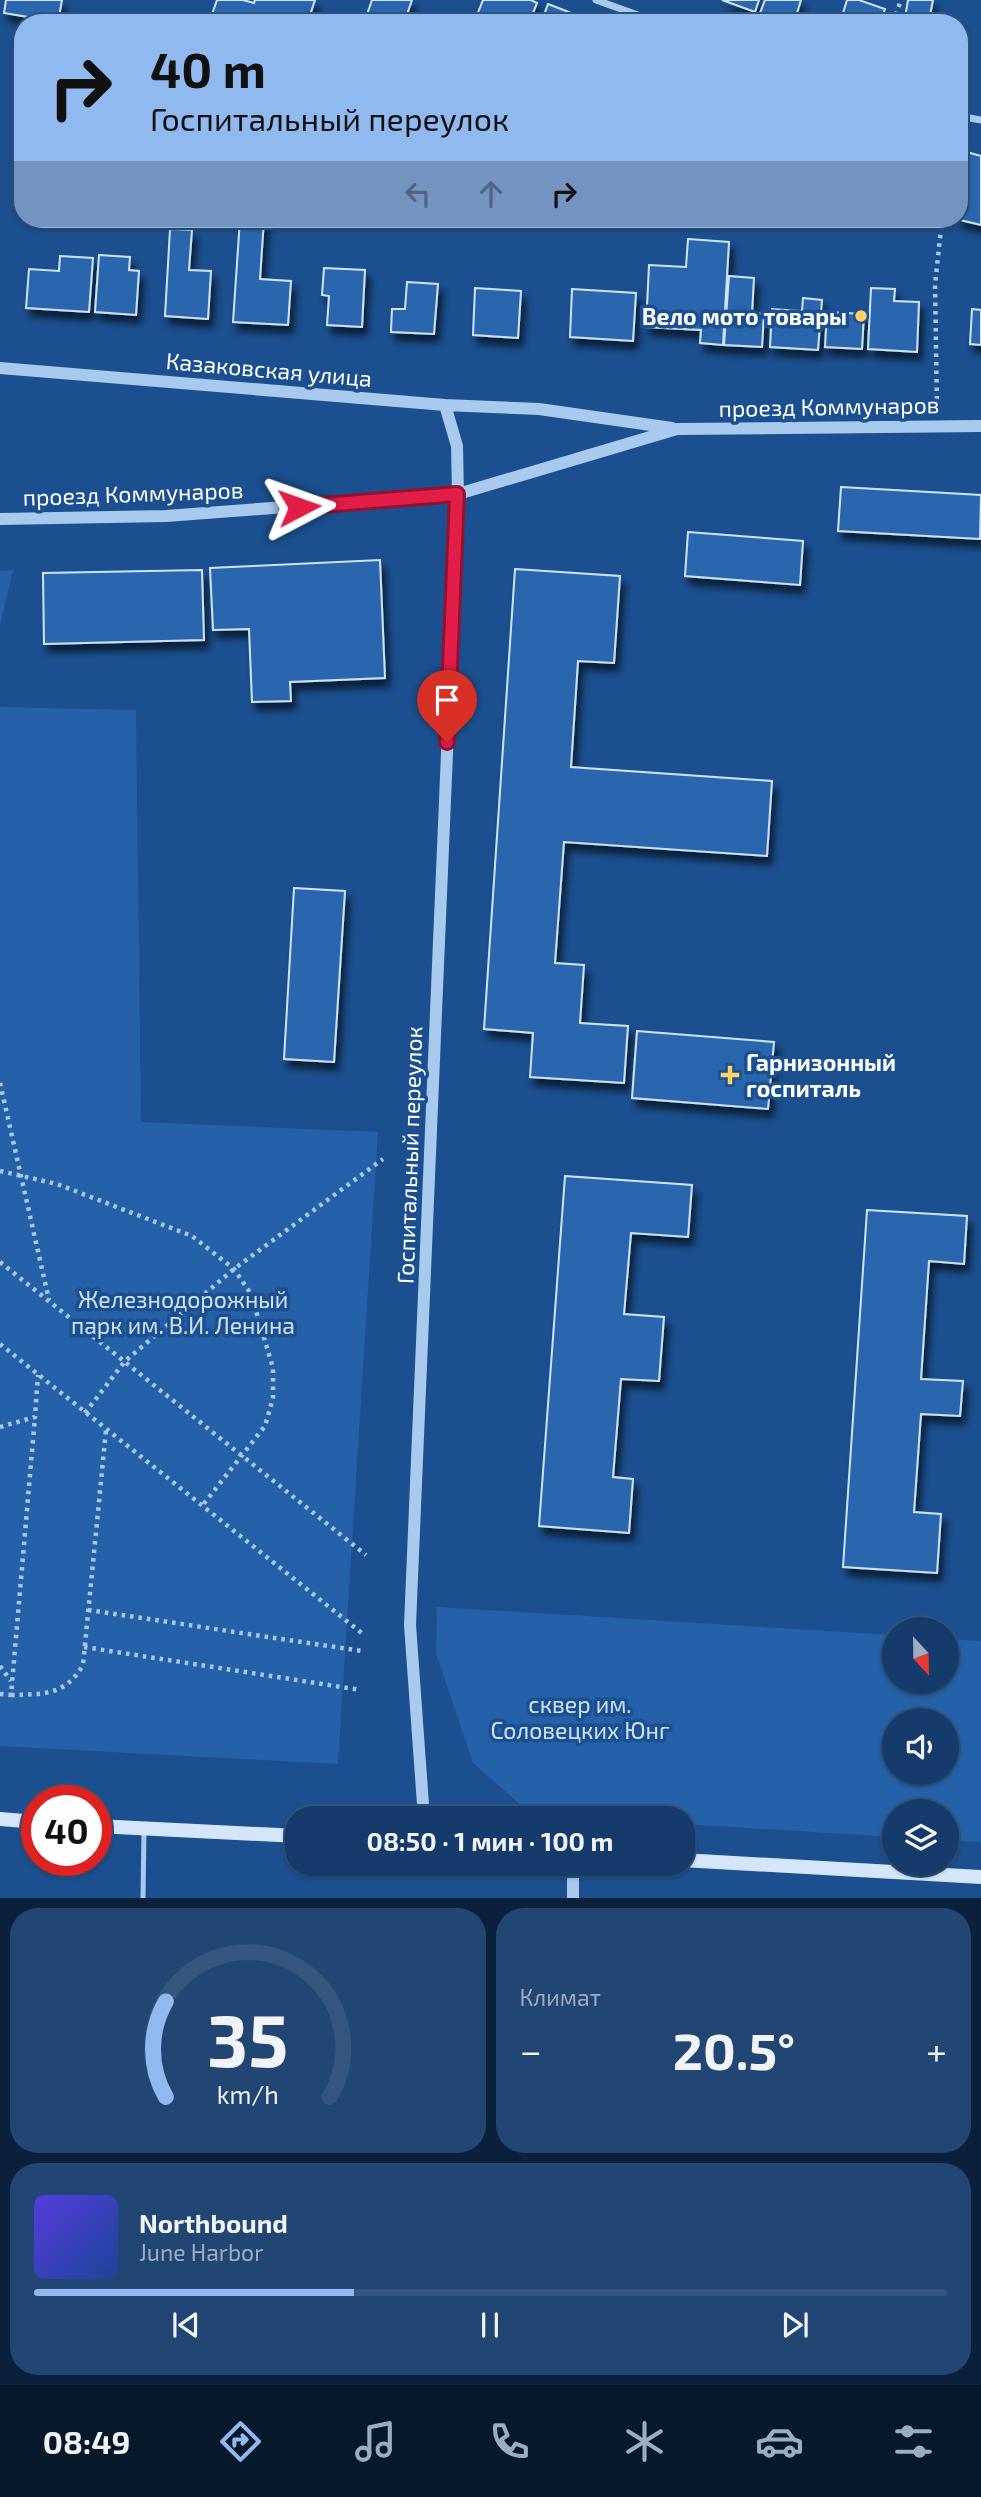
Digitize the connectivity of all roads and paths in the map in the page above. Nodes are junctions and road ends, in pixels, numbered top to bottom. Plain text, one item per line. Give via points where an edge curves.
1 (597, 0) edge
2 (635, 14) edge
3 (942, 228) edge
4 (0, 368) edge
5 (445, 405) junction
6 (938, 426) junction
7 (981, 426) edge
8 (677, 429) junction
9 (457, 494) junction
10 (0, 519) edge
11 (0, 1083) edge
12 (383, 1159) dead end
13 (0, 1171) edge
14 (21, 1177) junction
15 (0, 1262) edge
16 (234, 1269) junction
17 (49, 1301) junction
18 (0, 1344) edge
19 (125, 1362) junction
20 (38, 1375) junction
21 (85, 1413) junction
22 (35, 1417) junction
23 (0, 1427) edge
24 (106, 1429) junction
25 (243, 1456) junction
26 (202, 1506) junction
27 (366, 1555) dead end
28 (88, 1610) junction
29 (363, 1634) dead end
30 (84, 1647) junction
31 (362, 1651) dead end
32 (0, 1667) edge
33 (12, 1682) junction
34 (361, 1690) dead end
35 (0, 1694) edge
36 (11, 1695) junction
37 (423, 1806) edge
38 (0, 1819) edge
39 (21, 1821) edge
40 (112, 1827) edge
41 (144, 1829) junction
42 (285, 1835) edge
43 (695, 1861) edge
44 (573, 1876) edge
45 (981, 1877) edge
46 (143, 1898) edge
47 (573, 1898) edge

1 - 2 street
3 - 6 path via 935,285
4 - 5 street, Казаковская улица
5 - 8 street, проезд Коммунаров via 539,409
5 - 9 street via 457,446
6 - 7 street, проезд Коммунаров
6 - 8 street, проезд Коммунаров
8 - 9 street, проезд Коммунаров
9 - 10 street, проезд Коммунаров via 166,516
9 - 37 street, Госпитальный переулок via 410,1625
11 - 14 path
12 - 16 path
13 - 14 path
14 - 16 path via 57,1184 192,1236
14 - 17 path
15 - 17 path
16 - 19 path
16 - 25 path via 251,1293 273,1368 273,1398 265,1426
17 - 19 path
18 - 20 path
19 - 21 path
19 - 25 path
20 - 21 path
20 - 22 path
21 - 24 path
22 - 23 path
22 - 33 path
24 - 26 path
24 - 28 path
25 - 26 path
25 - 27 path
26 - 29 path
28 - 30 path
28 - 31 path
30 - 34 path
30 - 36 path via 83,1665 74,1682 48,1694
32 - 33 path
33 - 36 path
35 - 36 path
38 - 39 main road
40 - 41 main road
41 - 42 main road
41 - 46 lane
43 - 45 main road
44 - 47 street

